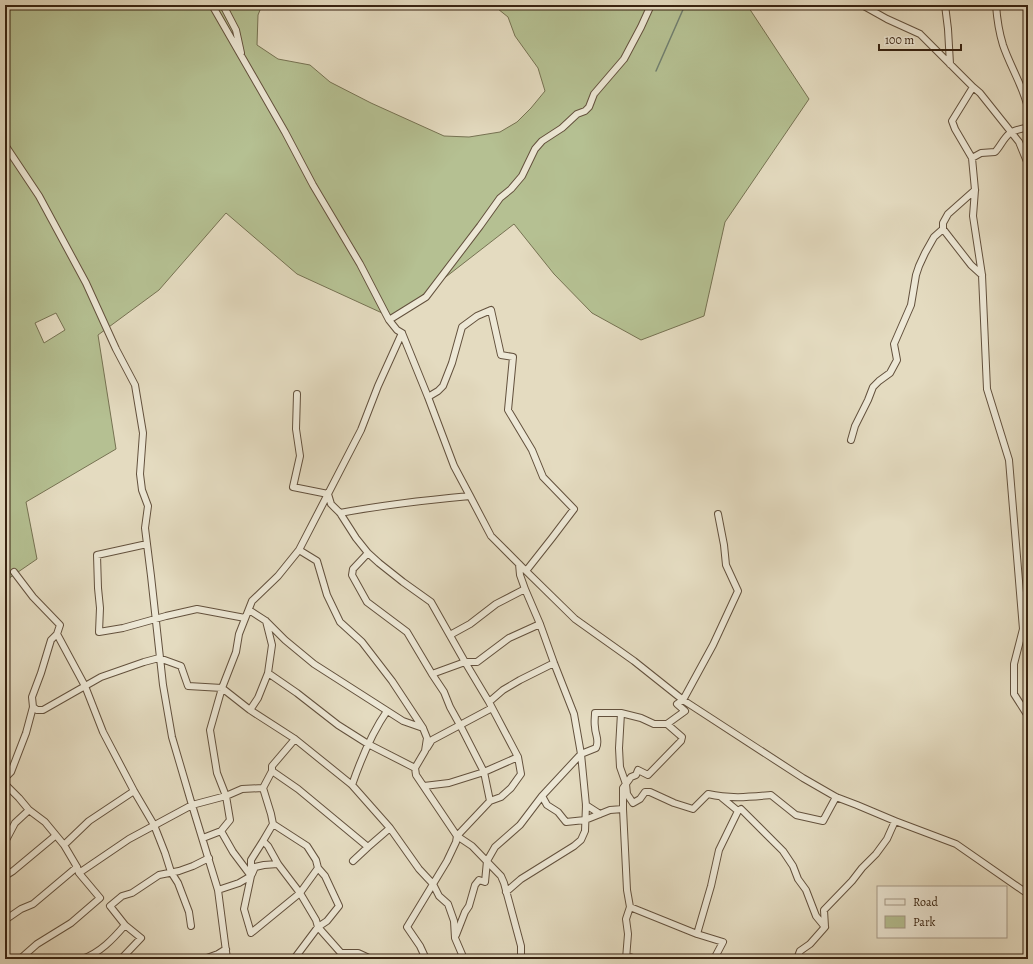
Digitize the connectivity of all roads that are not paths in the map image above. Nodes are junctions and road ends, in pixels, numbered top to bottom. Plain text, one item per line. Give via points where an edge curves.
1 (212, 5) edge
2 (223, 5) edge
3 (651, 5) edge
4 (862, 5) edge
5 (945, 5) edge
6 (996, 5) edge
7 (242, 58) junction
8 (950, 64) junction
9 (973, 87) junction
10 (1026, 95) edge
11 (1028, 108) edge
12 (1028, 127) edge
13 (1011, 132) junction
14 (5, 145) edge
15 (972, 158) junction
16 (1028, 164) edge
17 (975, 190) junction
18 (943, 229) junction
19 (982, 275) junction
20 (389, 320) junction
21 (402, 333) junction
22 (297, 394) dead end
23 (428, 397) junction
24 (851, 440) dead end
25 (328, 494) junction
26 (470, 496) junction
27 (340, 513) junction
28 (718, 514) dead end
29 (147, 544) junction
30 (299, 550) junction
31 (368, 553) junction
32 (519, 564) junction
33 (526, 571) junction
34 (14, 572) dead end
35 (525, 589) junction
36 (249, 610) junction
37 (245, 618) junction
38 (156, 619) junction
39 (266, 621) junction
40 (540, 624) junction
41 (57, 634) junction
42 (450, 635) junction
43 (160, 658) junction
44 (465, 662) junction
45 (554, 663) junction
46 (268, 673) junction
47 (432, 674) junction
48 (85, 686) junction
49 (222, 688) junction
50 (683, 700) junction
51 (491, 705) junction
52 (33, 708) junction
53 (250, 710) junction
54 (387, 710) junction
55 (621, 713) junction
56 (1028, 716) edge
57 (667, 724) junction
58 (460, 725) junction
59 (423, 728) junction
60 (295, 739) junction
61 (368, 744) junction
62 (425, 751) junction
63 (581, 754) junction
64 (518, 757) junction
65 (415, 768) junction
66 (272, 771) junction
67 (484, 772) junction
68 (5, 778) edge
69 (5, 784) edge
70 (626, 784) junction
71 (352, 785) junction
72 (424, 786) junction
73 (263, 788) junction
74 (134, 792) junction
75 (226, 796) junction
76 (542, 796) junction
77 (721, 797) junction
78 (836, 797) junction
79 (490, 801) junction
80 (586, 804) junction
81 (192, 805) junction
82 (623, 809) junction
83 (29, 810) junction
84 (738, 811) junction
85 (600, 814) junction
86 (585, 820) junction
87 (895, 821) junction
88 (274, 824) junction
89 (154, 825) junction
90 (390, 828) junction
91 (221, 831) junction
92 (55, 836) junction
93 (457, 836) junction
94 (203, 838) junction
95 (5, 842) edge
96 (263, 842) junction
97 (64, 845) junction
98 (368, 846) junction
99 (209, 858) junction
100 (353, 861) dead end
101 (487, 861) junction
102 (278, 864) junction
103 (318, 868) junction
104 (78, 870) junction
105 (171, 872) junction
106 (5, 876) edge
107 (251, 876) junction
108 (433, 884) junction
109 (218, 890) junction
110 (506, 892) junction
111 (300, 894) junction
112 (1028, 894) edge
113 (630, 907) junction
114 (5, 920) edge
115 (125, 925) junction
116 (191, 926) dead end
117 (318, 926) junction
118 (825, 927) junction
119 (697, 934) junction
120 (455, 938) junction
121 (226, 949) junction
122 (342, 956) edge
123 (626, 958) edge
124 (20, 959) edge
125 (82, 959) edge
126 (121, 959) edge
127 (204, 959) edge
128 (227, 959) edge
129 (294, 959) edge
130 (371, 959) edge
131 (426, 959) edge
132 (464, 959) edge
133 (521, 959) edge
134 (636, 959) edge
135 (714, 959) edge
136 (797, 959) edge

1 - 7 street
2 - 7 street via 236,30
3 - 20 street via 624,59 594,94 589,107 542,141 535,149 522,176 500,198 426,297
4 - 8 street via 920,34
5 - 8 street
6 - 10 street via 1003,45
7 - 20 street via 360,264
8 - 9 street
9 - 13 street
9 - 15 street via 952,121
10 - 11 street
12 - 13 street
13 - 15 street via 995,152 981,153
13 - 16 street via 1019,142
14 - 29 street via 39,196 86,283 135,385 143,433 140,474 148,506 145,528
15 - 17 street
17 - 18 street via 948,214
17 - 19 street via 973,216
18 - 19 street
18 - 24 street via 934,237 919,266 911,305 894,344 897,360 890,373 873,387
19 - 56 street via 986,389 1009,460 1023,629 1014,664 1014,694
20 - 21 street
21 - 23 street
21 - 25 street via 361,430
22 - 25 street via 296,429 300,456 293,486
23 - 26 street via 454,466
23 - 33 street via 443,386 462,327 491,310 501,355 513,357 508,410 532,450 542,477 574,509
25 - 27 street via 331,504
25 - 30 street
26 - 27 street
26 - 32 street via 491,536
27 - 31 street
28 - 50 street via 726,565 738,591 713,645
29 - 38 street
29 - 38 street via 97,555 99,632
30 - 36 street via 278,576 252,601
30 - 59 street via 318,561 327,595 340,622 362,642
31 - 42 street via 402,582 431,602
31 - 47 street via 353,569 352,575 367,602 407,632
32 - 33 street
32 - 35 street
33 - 50 street via 576,619
34 - 41 street via 60,625
35 - 40 street
35 - 42 street via 496,604 470,624
36 - 37 street
36 - 39 street
37 - 38 street via 197,609
37 - 49 street via 236,652
38 - 43 street
39 - 46 street via 272,645
39 - 54 street via 314,664
40 - 44 street via 509,638 477,662
40 - 45 street
41 - 48 street
41 - 52 street via 51,640 32,697
42 - 44 street
43 - 48 street via 100,677
43 - 49 street via 181,666 188,686
43 - 81 street via 162,685 172,737
44 - 47 street
44 - 51 street
45 - 51 street via 503,690
45 - 63 street via 574,714
46 - 53 street
46 - 61 street via 338,726
47 - 58 street
48 - 52 street via 43,710
48 - 74 street via 103,732
49 - 53 street
49 - 75 street via 210,730 218,773
50 - 57 street via 677,704 685,711
50 - 78 street
51 - 58 street
51 - 64 street
52 - 68 street via 11,772
53 - 60 street
54 - 59 street via 403,721
54 - 61 street
55 - 57 street via 654,724
55 - 63 street via 595,713 598,745
55 - 70 street via 620,768
57 - 70 street via 682,737 681,740 648,776 638,770
58 - 62 street via 432,740
58 - 67 street
59 - 62 street via 427,738
60 - 66 street via 272,766
60 - 71 street
61 - 65 street
61 - 71 street
62 - 65 street
63 - 76 street
63 - 80 street
64 - 67 street
64 - 79 street via 521,774 501,797
65 - 72 street via 416,775
66 - 73 street
66 - 98 street
67 - 72 street via 449,783
67 - 79 street
69 - 83 street
70 - 77 street via 627,794 632,803 640,799 645,792 650,792 693,810 708,794
70 - 82 street via 622,788
71 - 90 street
72 - 93 street
73 - 75 street via 242,789
73 - 88 street
74 - 89 street
74 - 97 street via 89,821
75 - 81 street
75 - 91 street via 230,820
76 - 86 street via 566,822
76 - 101 street via 520,826 495,847
77 - 78 street via 740,798 771,794 796,815 823,820
77 - 84 street
78 - 87 street
79 - 93 street
80 - 85 street
80 - 86 street
81 - 89 street
81 - 94 street
82 - 85 street
82 - 113 street
83 - 92 street via 45,822
83 - 95 street via 15,823
84 - 118 street via 741,809 783,851 806,890 816,916
84 - 119 street via 719,850
85 - 86 street
86 - 110 street via 581,840 521,879
87 - 112 street via 956,844
87 - 118 street via 887,839 876,854 824,910
88 - 96 street
88 - 103 street via 307,846
89 - 104 street
89 - 105 street
90 - 98 street
90 - 108 street
91 - 94 street
91 - 107 street
92 - 97 street
92 - 106 street
93 - 101 street
93 - 108 street via 447,861
94 - 99 street
96 - 102 street
96 - 107 street via 251,860
97 - 104 street
98 - 100 street
99 - 105 street
99 - 109 street
101 - 110 street via 501,876
101 - 120 street via 485,882 479,880 475,885
102 - 107 street via 255,867
102 - 111 street
103 - 111 street
103 - 117 street via 325,876 339,906 327,921
104 - 114 street via 33,904
104 - 124 street via 100,898 71,924 37,944
105 - 115 street via 159,874 110,906
105 - 116 street via 189,912
107 - 109 street
107 - 111 street via 244,909 251,934
108 - 120 street via 439,896 448,904 454,921
108 - 131 street via 407,927
109 - 121 street
110 - 133 street via 521,946
111 - 117 street
113 - 119 street
113 - 123 street via 626,918
115 - 125 street via 101,950
115 - 126 street via 141,938
117 - 122 street
117 - 129 street
118 - 136 street via 800,951
119 - 135 street via 723,942
120 - 132 street
121 - 127 street
121 - 128 street
122 - 130 street via 358,953
123 - 134 street

